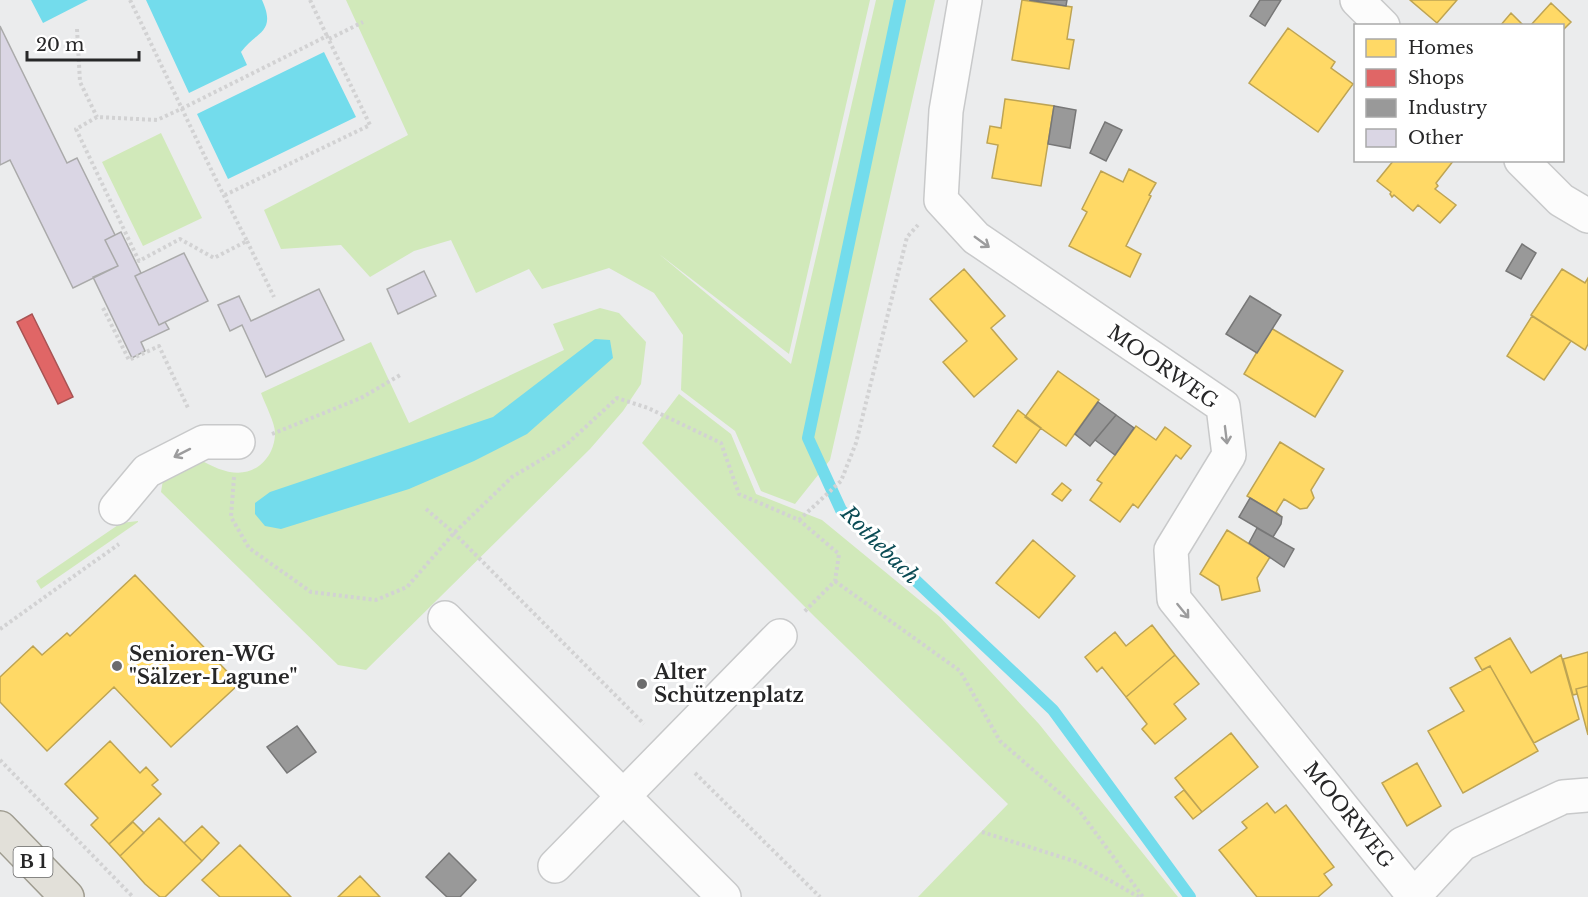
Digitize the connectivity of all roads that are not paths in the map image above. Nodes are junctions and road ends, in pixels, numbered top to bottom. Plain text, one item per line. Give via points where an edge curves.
1 (965, 0) edge
2 (1357, 0) edge
3 (1381, 24) edge
4 (1523, 162) edge
5 (1588, 216) edge
6 (238, 442) road end
7 (116, 508) dead end
8 (445, 618) dead end
9 (780, 636) road end
10 (1588, 795) edge
11 (623, 796) junction
12 (0, 828) edge
13 (555, 866) dead end
14 (1413, 896) edge
15 (67, 897) edge
16 (724, 897) edge

1 -> 14 street, MOORWEG via 946,111 941,200 976,238 1222,406 1229,454 1171,550 1174,599
2 - 3 street
4 - 5 street via 1561,200
6 -> 7 street via 204,442 147,471
8 - 11 street
9 - 11 street
10 - 14 street, MOORWEG via 1563,797 1462,844
11 - 13 street
11 - 16 street
12 - 15 main road, B 1

